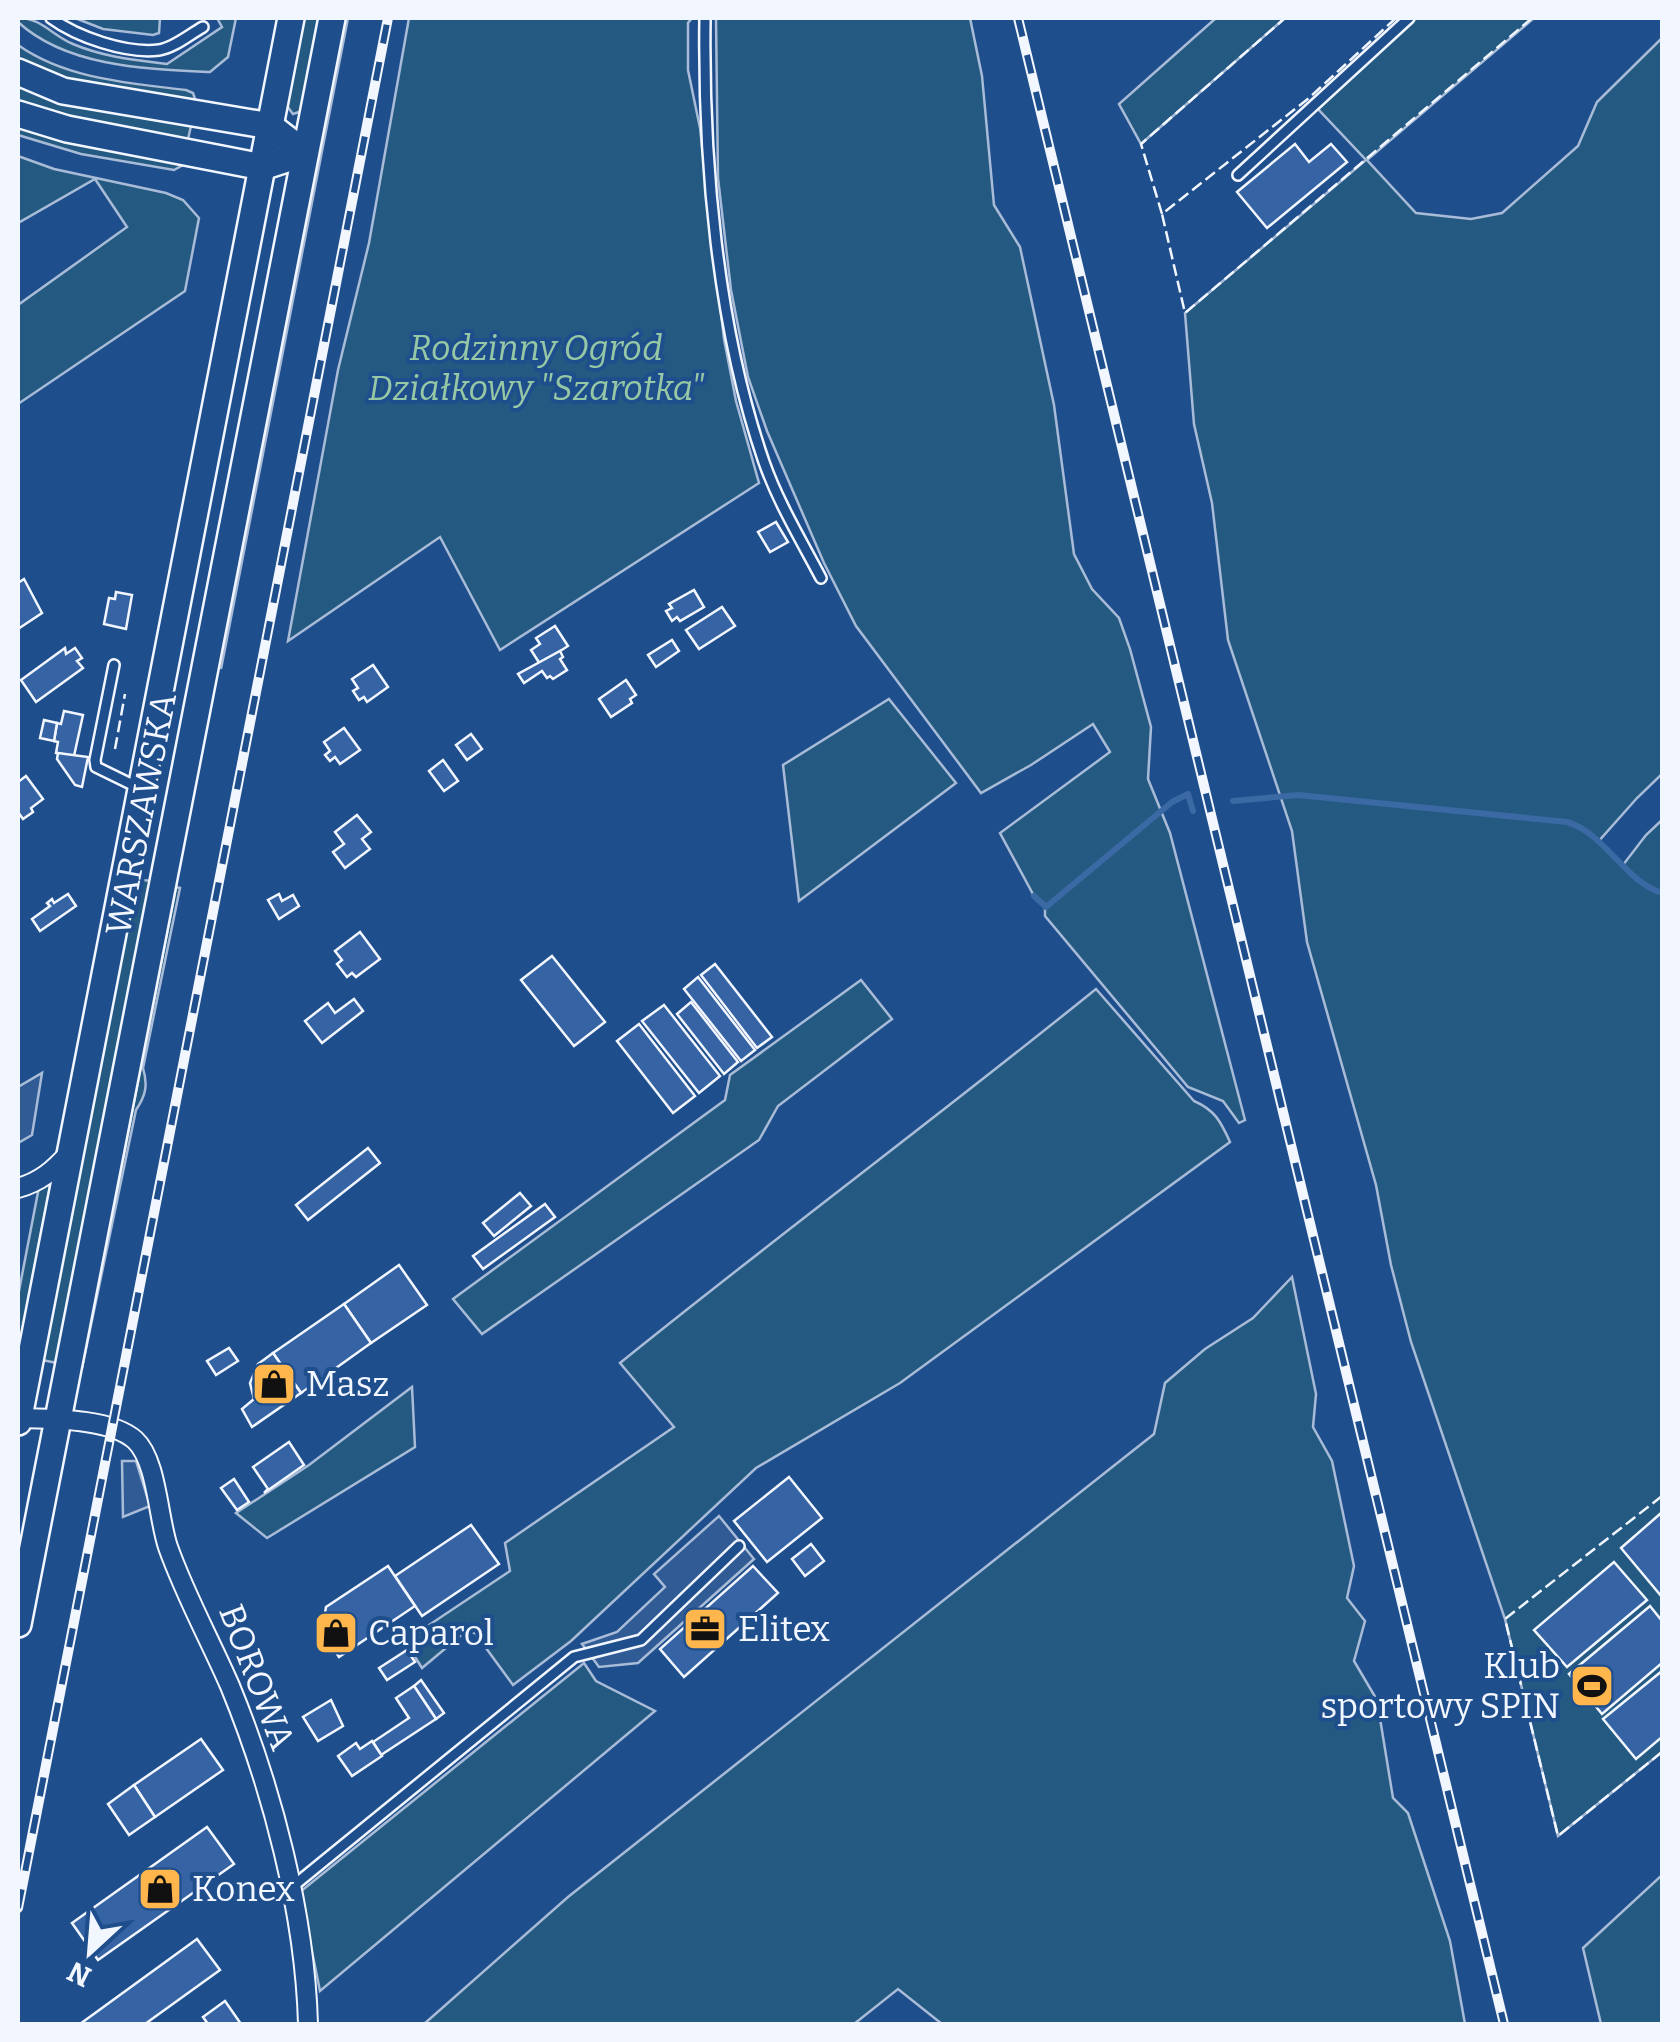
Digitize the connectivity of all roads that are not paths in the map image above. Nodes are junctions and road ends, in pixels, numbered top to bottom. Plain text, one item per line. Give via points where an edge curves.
1 (51, 18) edge
2 (291, 18) edge
3 (332, 18) edge
4 (706, 18) edge
5 (1408, 18) edge
6 (203, 27) dead end
7 (18, 72) edge
8 (18, 114) edge
9 (270, 126) junction
10 (306, 153) junction
11 (262, 166) junction
12 (1238, 175) dead end
13 (822, 578) dead end
14 (114, 665) dead end
15 (141, 788) junction
16 (70, 1153) junction
17 (18, 1188) edge
18 (18, 1419) edge
19 (59, 1419) junction
20 (739, 1546) dead end
21 (18, 1624) edge
22 (290, 1889) junction
23 (308, 2024) edge

1 - 6 lane via 102,43 156,50
2 - 9 main road, WARSZAWSKA
3 - 10 main road, WARSZAWSKA
4 - 13 lane via 704,107 734,342 765,465
5 - 12 lane
7 - 9 main road via 63,91
8 - 11 main road via 67,130
9 - 10 main road
9 - 11 main road, WARSZAWSKA
10 - 11 main road
10 - 19 main road, WARSZAWSKA
11 - 15 main road, WARSZAWSKA
14 - 15 lane via 96,767
15 - 16 main road, WARSZAWSKA
16 - 17 street via 33,1184
16 - 18 main road, WARSZAWSKA
18 - 19 street, BOROWA
19 - 21 main road, WARSZAWSKA
19 - 22 street, BOROWA via 125,1433 144,1454 168,1548 258,1768
20 - 22 lane via 642,1640 574,1657
22 - 23 street, BOROWA

